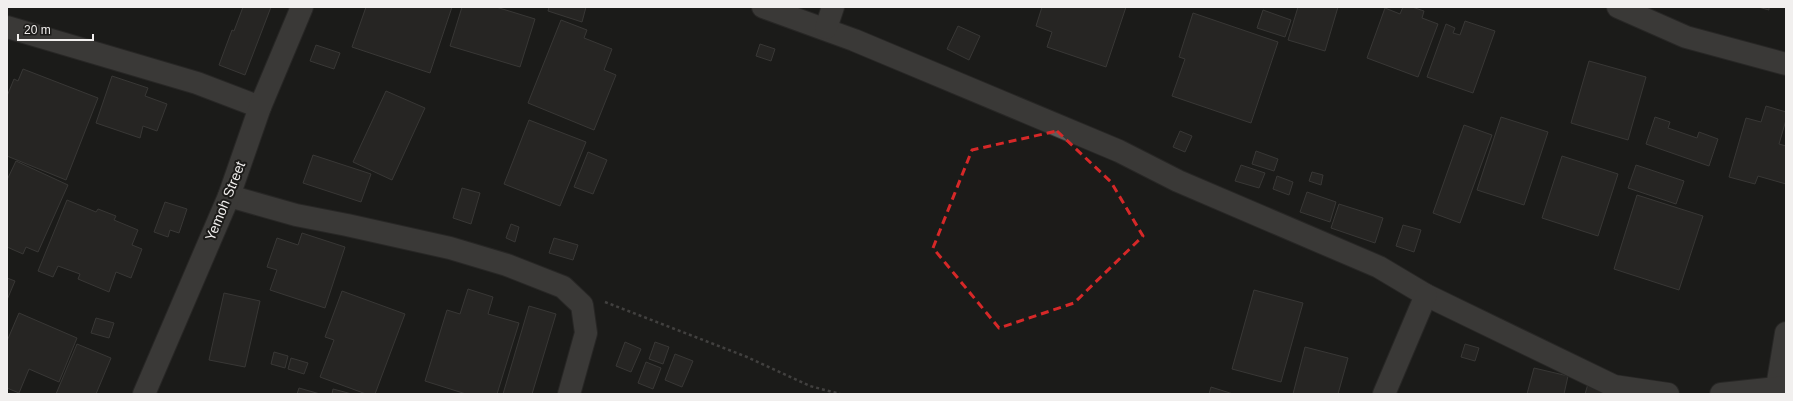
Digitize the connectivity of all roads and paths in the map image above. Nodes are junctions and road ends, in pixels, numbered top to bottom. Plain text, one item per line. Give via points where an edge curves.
1 (302, 7) edge
2 (763, 7) edge
3 (833, 7) edge
4 (1618, 7) edge
5 (7, 27) edge
6 (826, 28) junction
7 (1786, 64) edge
8 (260, 107) junction
9 (229, 196) junction
10 (1426, 295) junction
11 (600, 300) dead end
12 (1786, 333) edge
13 (1781, 387) edge
14 (1614, 390) edge
15 (144, 394) edge
16 (569, 394) edge
17 (840, 394) edge
18 (1384, 394) edge
19 (1668, 394) edge
20 (1721, 394) edge

1 - 8 street, Yemoh Street
2 - 6 street
3 - 6 street
4 - 7 street via 1686,37
5 - 8 street via 197,83
6 - 10 street via 1119,151 1178,181 1379,267
8 - 9 street, Yemoh Street
9 - 15 street, Yemoh Street
9 - 16 street via 296,215 450,248 507,265 563,287 582,305 586,333
10 - 14 street
10 - 18 street
11 - 17 path via 747,357 810,386
12 - 13 street
13 - 20 street
14 - 19 street

